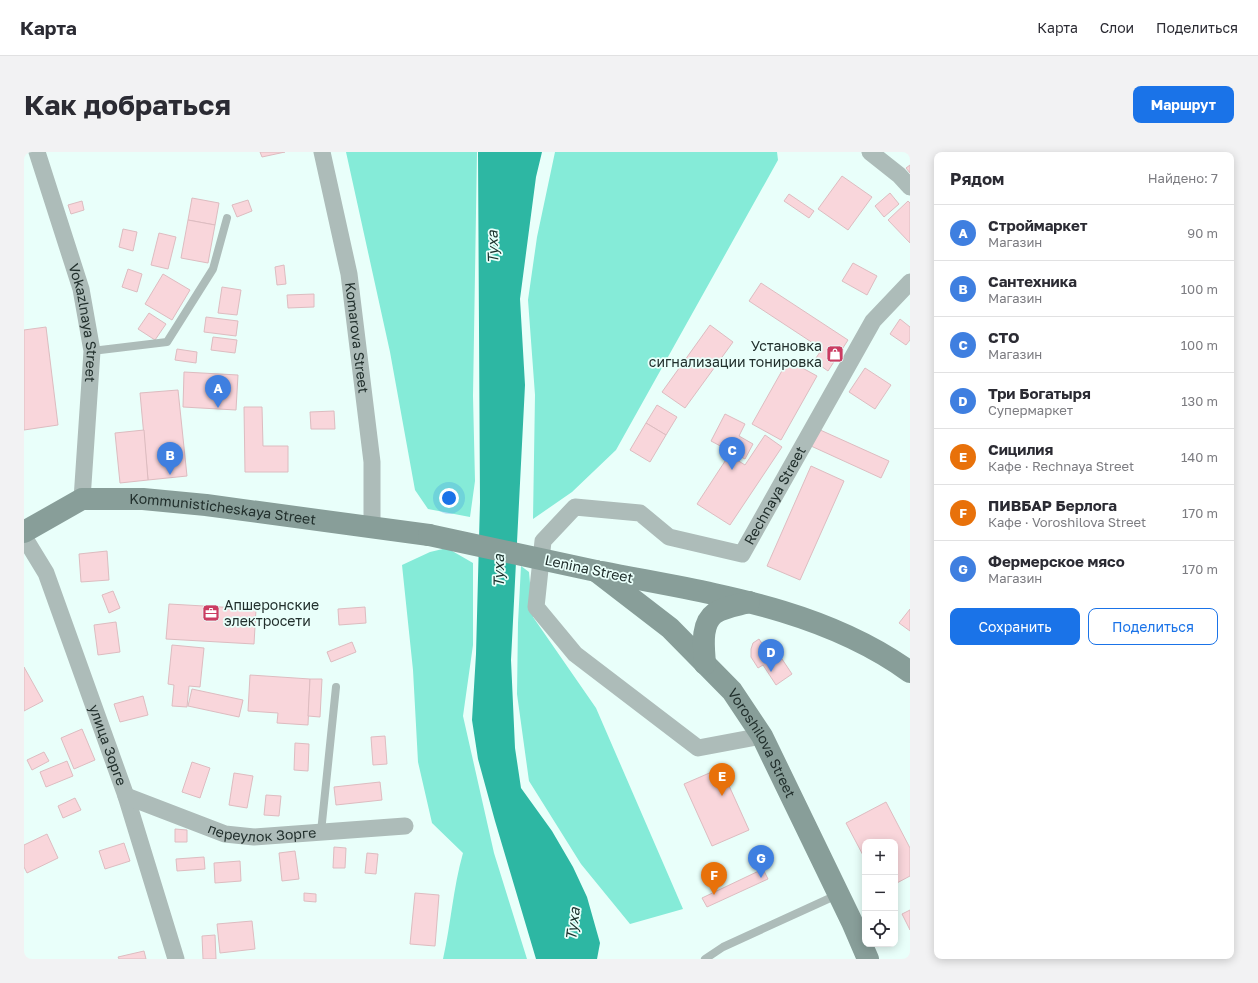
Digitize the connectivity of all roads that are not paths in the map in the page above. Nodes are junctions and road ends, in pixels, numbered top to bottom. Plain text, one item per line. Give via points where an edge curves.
1 (37, 152) edge
2 (322, 152) edge
3 (870, 152) edge
4 (910, 187) edge
5 (227, 218) dead end
6 (910, 282) edge
7 (92, 351) junction
8 (82, 499) junction
9 (372, 526) junction
10 (24, 532) edge
11 (429, 535) joint
12 (24, 537) edge
13 (596, 571) junction
14 (750, 601) junction
15 (704, 664) junction
16 (910, 672) edge
17 (336, 687) dead end
18 (762, 736) junction
19 (126, 796) junction
20 (405, 826) dead end
21 (320, 832) junction
22 (839, 894) junction
23 (176, 959) edge
24 (705, 959) edge
25 (868, 959) edge

1 - 7 street, Vokazlnaya Street via 81,289
2 - 9 street, Komarova Street via 349,274 372,462
3 - 4 street via 899,174
5 - 7 lane via 213,269 167,342
6 - 18 street, Rechnaya Street via 873,320 742,554 669,537 640,513 575,507 543,541 536,607 575,654 698,748
7 - 8 street, Vokazlnaya Street
8 - 9 main road, Kommunisticheskaya Street via 151,499
8 - 10 main road, Kommunisticheskaya Street
9 - 11 main road, Kommunisticheskaya Street
11 - 13 main road, Lenina Street, bridge
12 - 19 street, улица Зорге via 46,573
13 - 14 main road, Lenina Street
13 - 15 main road, Voroshilova Street via 670,628
14 - 15 main road via 715,613 707,622 704,634
14 - 16 main road, Lenina Street via 822,624 884,654
15 - 18 main road, Voroshilova Street via 732,691
17 - 21 lane
18 - 22 main road, Voroshilova Street
19 - 21 street, переулок Зорге via 225,834 254,837
19 - 23 street, улица Зорге
20 - 21 street, переулок Зорге
22 - 24 lane via 723,947
22 - 25 main road, Voroshilova Street

